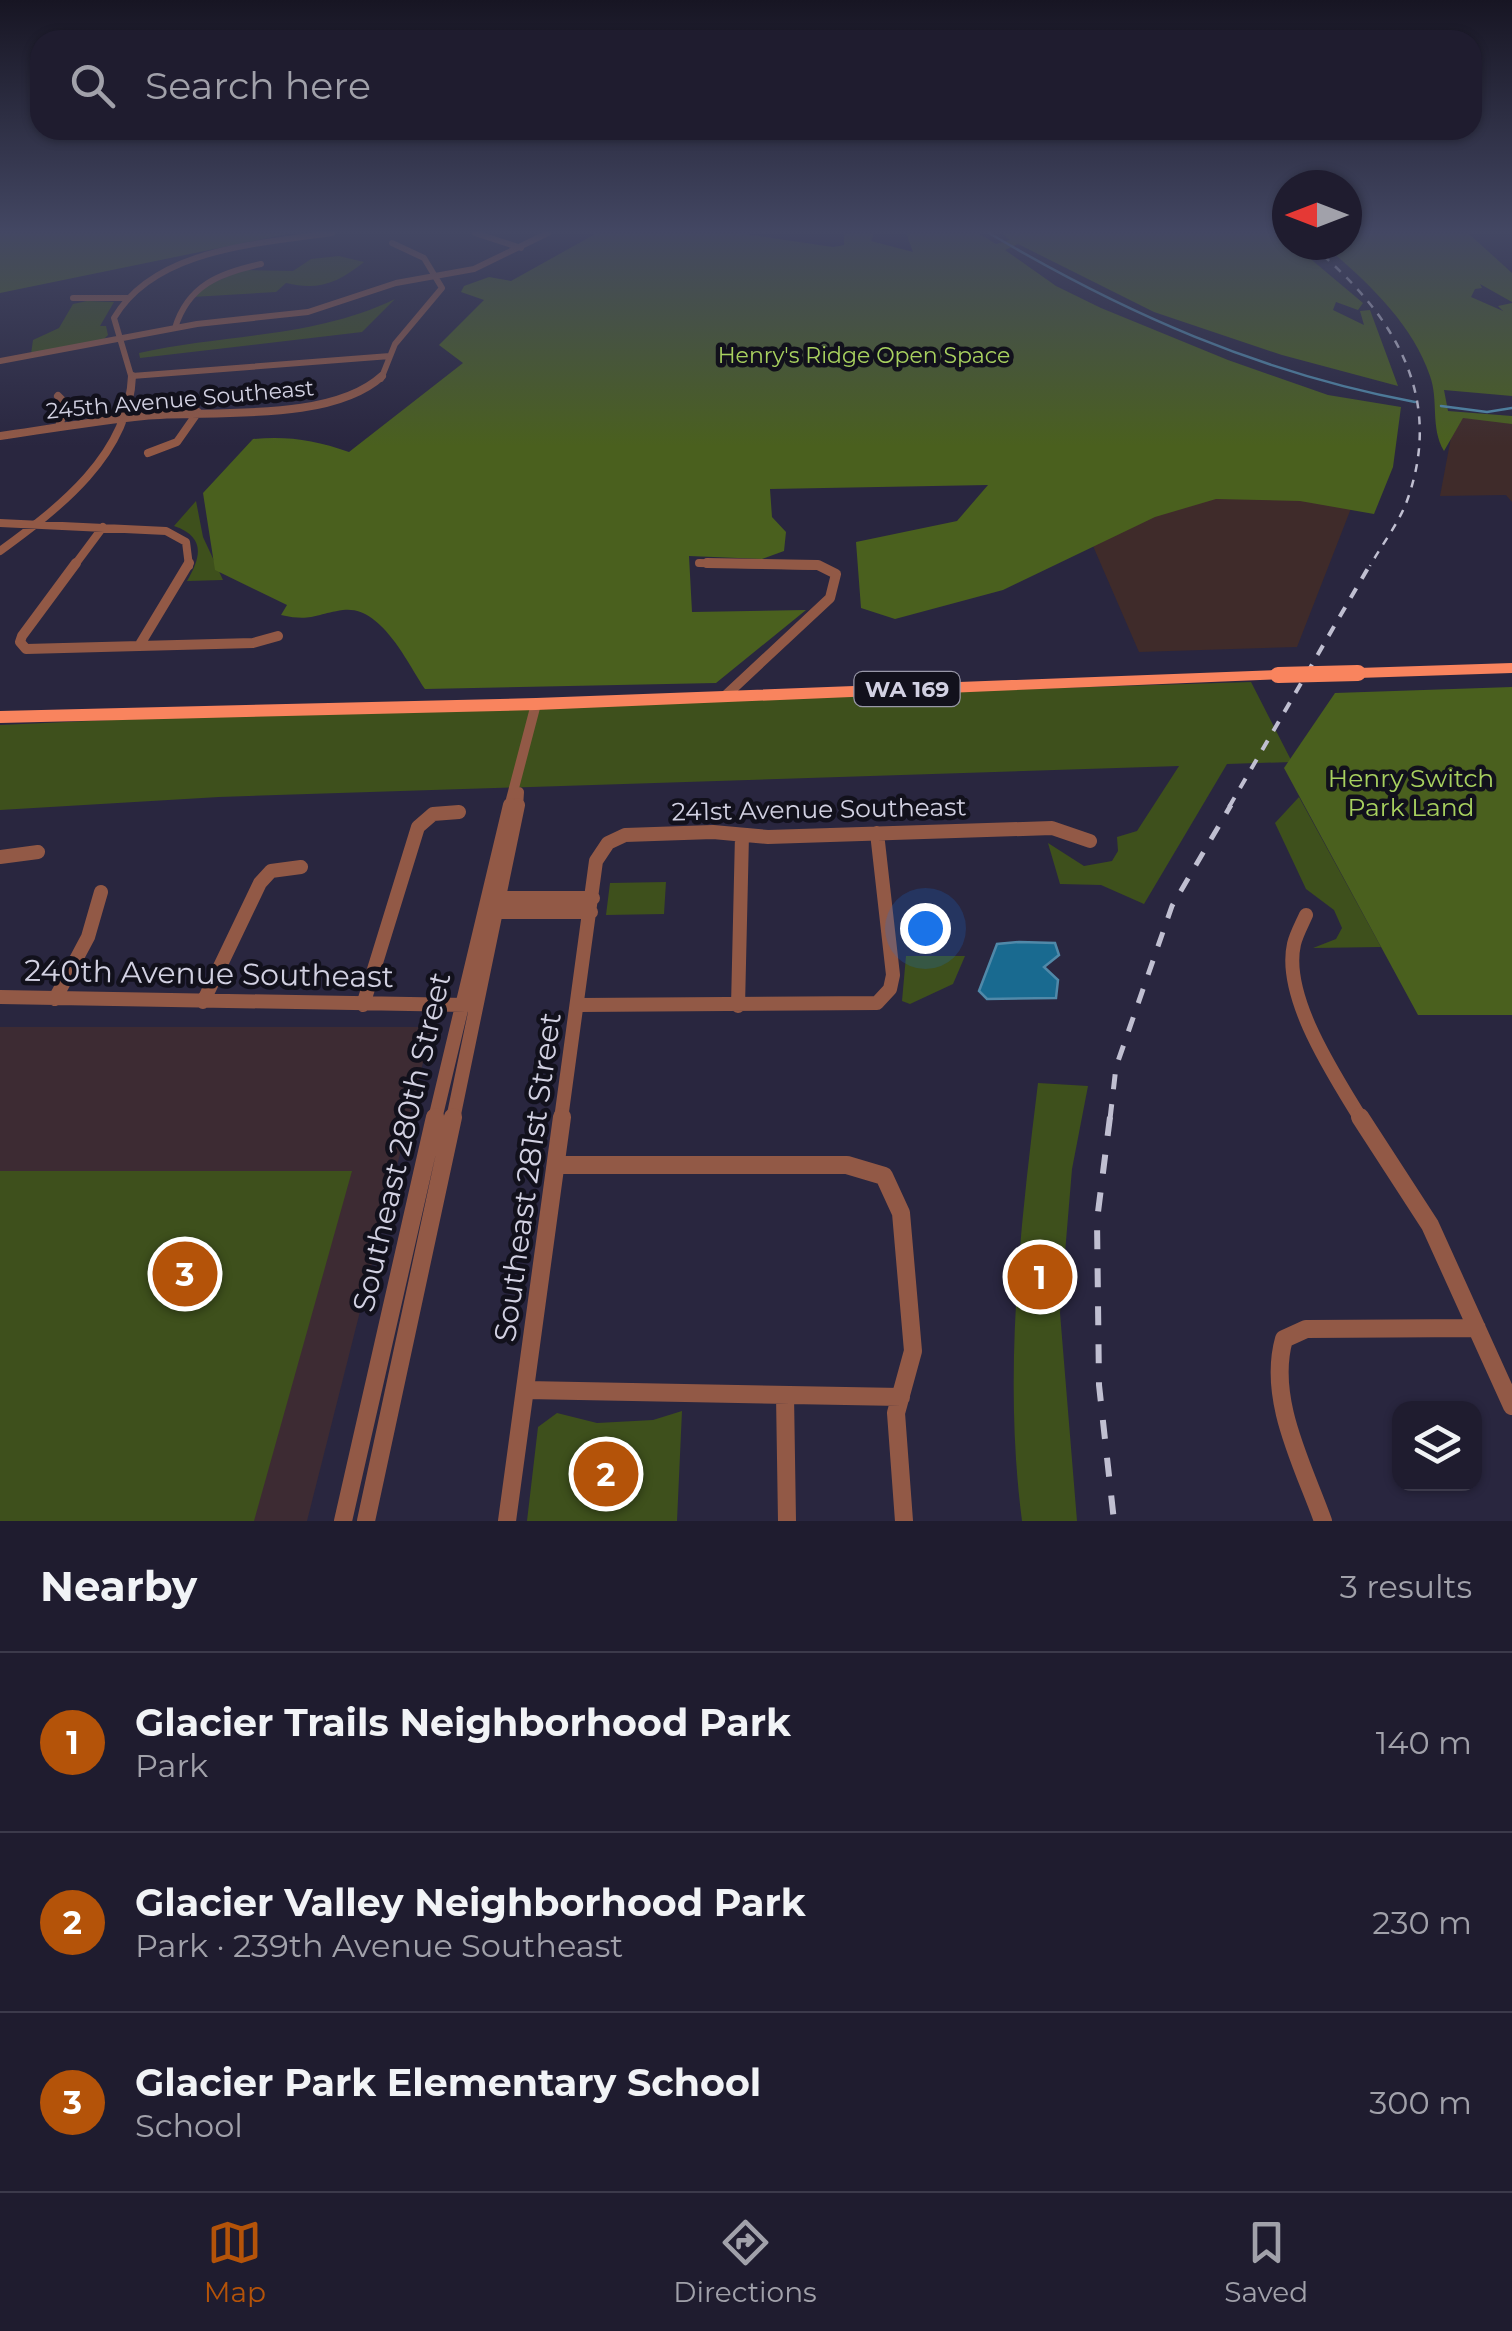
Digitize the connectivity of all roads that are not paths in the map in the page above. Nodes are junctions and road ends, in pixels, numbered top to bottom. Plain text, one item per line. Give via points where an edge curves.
1 (123, 304) edge
2 (186, 304) edge
3 (331, 304) edge
4 (432, 304) edge
5 (176, 328) junction
6 (120, 340) junction
7 (390, 356) junction
8 (0, 361) edge
9 (132, 376) junction
10 (58, 396) dead end
11 (198, 412) junction
12 (125, 418) junction
13 (59, 426) junction
14 (0, 436) edge
15 (148, 453) dead end
16 (0, 523) edge
17 (43, 524) junction
18 (103, 527) junction
19 (0, 551) edge
20 (0, 558) edge
21 (699, 562) dead end
22 (278, 636) dead end
23 (139, 646) junction
24 (1512, 668) edge
25 (724, 697) junction
26 (536, 704) junction
27 (0, 717) edge
28 (459, 812) dead end
29 (876, 833) junction
30 (742, 835) junction
31 (1090, 841) dead end
32 (608, 844) joint
33 (38, 852) dead end
34 (0, 857) edge
35 (300, 867) dead end
36 (102, 892) dead end
37 (491, 905) junction
38 (592, 905) junction
39 (1306, 915) dead end
40 (0, 998) edge
41 (55, 998) junction
42 (204, 1002) junction
43 (363, 1004) junction
44 (469, 1005) junction
45 (579, 1005) junction
46 (738, 1006) junction
47 (557, 1165) junction
48 (1476, 1328) junction
49 (526, 1390) junction
50 (786, 1394) junction
51 (901, 1397) junction
52 (1512, 1406) edge
53 (343, 1521) edge
54 (366, 1521) edge
55 (507, 1521) edge
56 (787, 1521) edge
57 (904, 1521) edge
58 (1323, 1521) edge

1 - 6 street via 114,318
2 - 5 street
3 - 5 street
4 - 7 street
5 - 6 street
6 - 8 street
6 - 9 street
7 - 9 street
7 - 11 street, 245th Avenue Southeast via 387,372 362,391 309,406
9 - 12 street
10 - 13 street via 66,404
11 - 12 street, 245th Avenue Southeast
11 - 15 street via 177,442
12 - 13 street, 245th Avenue Southeast
12 - 17 street via 107,452
13 - 14 street, 245th Avenue Southeast
16 - 17 street
17 - 18 street
17 - 19 street
17 - 20 street
18 - 23 street via 164,530 189,544 192,553
18 - 23 street via 22,636 22,645
21 - 25 street via 818,565 836,574 830,598
22 - 23 street via 253,644
24 - 25 main road, WA 169, bridge
25 - 26 main road, WA 169
26 - 27 main road, WA 169
26 - 37 street, Southeast 280th Street via 518,816
28 - 43 street via 434,814 418,827
29 - 30 street, 241st Avenue Southeast
29 - 31 street, 241st Avenue Southeast via 1052,828
29 - 46 street via 893,975 885,997 860,1007
30 - 32 street, 241st Avenue Southeast via 625,836
30 - 46 street
32 - 38 street, Southeast 281st Street via 596,861
33 - 34 street
35 - 42 street via 271,871 260,883
36 - 41 street via 88,936
37 - 38 street
37 - 44 street, Southeast 280th Street
38 - 45 street, Southeast 281st Street
39 - 48 street via 1294,934 1293,968 1315,1037 1356,1114 1425,1215
40 - 41 street, 240th Avenue Southeast
41 - 42 street, 240th Avenue Southeast
42 - 43 street, 240th Avenue Southeast
43 - 44 street, 240th Avenue Southeast
44 - 53 street, Southeast 280th Street
44 - 54 street, Southeast 280th Street
45 - 46 street
45 - 47 street, Southeast 281st Street
47 - 49 street, Southeast 281st Street
47 - 51 street via 876,1170 890,1184 901,1213 914,1351
48 - 52 street
48 - 58 street via 1306,1328 1284,1339 1278,1380
49 - 50 street
49 - 55 street, Southeast 281st Street
50 - 51 street
50 - 56 street
51 - 57 street via 896,1429

